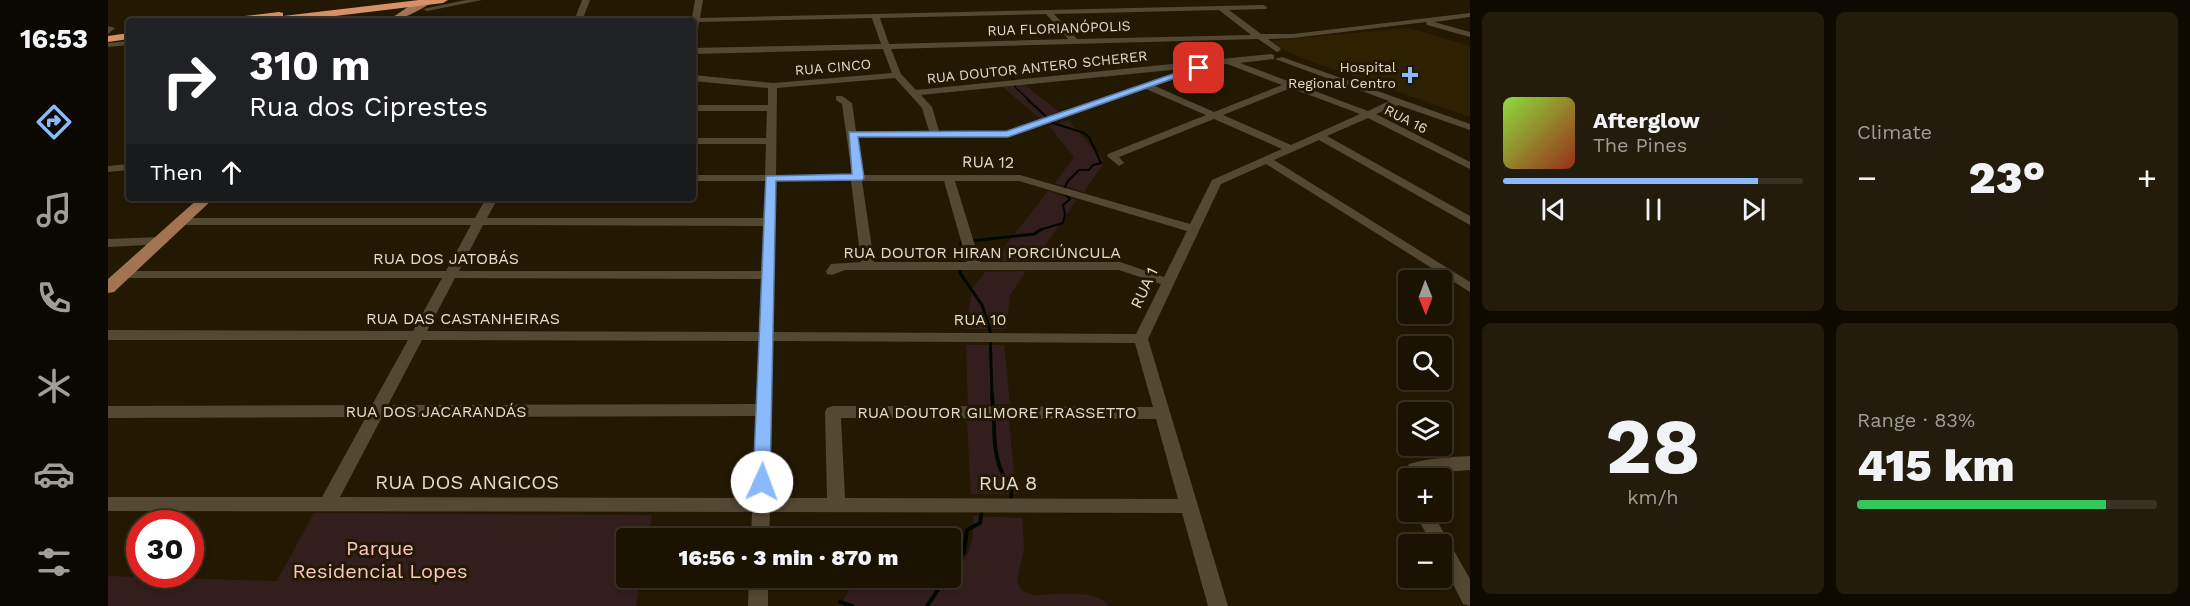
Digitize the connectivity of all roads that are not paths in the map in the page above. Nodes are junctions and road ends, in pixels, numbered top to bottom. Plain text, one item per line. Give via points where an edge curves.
1 (388, 0) edge
2 (443, 0) edge
3 (478, 0) edge
4 (586, 0) edge
5 (699, 0) edge
6 (399, 3) edge
7 (428, 4) edge
8 (1263, 7) dead end
9 (1221, 8) junction
10 (1049, 13) junction
11 (1470, 13) edge
12 (875, 16) junction
13 (253, 18) edge
14 (291, 18) edge
15 (394, 18) edge
16 (396, 18) edge
17 (579, 18) edge
18 (695, 18) edge
19 (696, 20) edge
20 (1425, 21) junction
21 (1470, 35) edge
22 (1256, 37) junction
23 (1075, 42) junction
24 (886, 46) junction
25 (696, 51) edge
26 (1274, 54) junction
27 (1228, 61) junction
28 (1213, 63) junction
29 (1164, 68) junction
30 (897, 75) junction
31 (1178, 75) junction
32 (696, 78) edge
33 (1290, 85) junction
34 (773, 86) junction
35 (1147, 86) junction
36 (914, 93) junction
37 (839, 98) dead end
38 (1398, 101) junction
39 (696, 108) edge
40 (772, 108) junction
41 (1368, 114) junction
42 (1214, 115) junction
43 (1448, 116) junction
44 (1470, 121) edge
45 (1470, 127) edge
46 (853, 134) junction
47 (935, 134) junction
48 (1319, 136) junction
49 (696, 141) edge
50 (771, 141) junction
51 (1292, 148) junction
52 (1267, 160) junction
53 (1119, 163) dead end
54 (1470, 166) edge
55 (126, 167) edge
56 (108, 169) edge
57 (696, 178) edge
58 (770, 178) junction
59 (857, 178) junction
60 (948, 178) junction
61 (204, 201) edge
62 (490, 201) edge
63 (181, 221) junction
64 (1470, 221) edge
65 (479, 222) junction
66 (769, 222) junction
67 (1193, 229) junction
68 (160, 241) junction
69 (108, 243) edge
70 (868, 266) junction
71 (975, 266) junction
72 (832, 271) dead end
73 (124, 274) junction
74 (451, 274) junction
75 (767, 274) junction
76 (1167, 282) junction
77 (108, 288) edge
78 (1470, 288) edge
79 (108, 335) edge
80 (418, 335) junction
81 (766, 336) junction
82 (818, 336) joint
83 (1141, 339) junction
84 (764, 410) junction
85 (377, 411) junction
86 (108, 412) edge
87 (1161, 413) junction
88 (1470, 463) edge
89 (1418, 468) edge
90 (108, 504) edge
91 (327, 504) junction
92 (831, 504) junction
93 (761, 506) junction
94 (1189, 506) junction
95 (760, 528) edge
96 (1452, 565) edge
97 (759, 588) edge
98 (1470, 598) edge
99 (758, 606) edge
100 (1218, 606) edge

1 - 13 highway
2 - 7 highway
3 - 7 street
4 - 17 street
5 - 18 street
6 - 7 highway
6 - 14 highway
6 - 15 main road
7 - 16 main road
8 - 9 street
9 - 10 street
9 - 22 street
10 - 12 street
10 - 23 street
11 - 20 street, RUA FLORIANÓPOLIS
12 - 19 street
12 - 24 street
20 - 21 street
20 - 22 street, RUA FLORIANÓPOLIS
22 - 23 street, RUA FLORIANÓPOLIS
22 - 26 street
23 - 24 street, RUA FLORIANÓPOLIS
24 - 25 street, RUA FLORIANÓPOLIS
24 - 30 street
26 - 27 street, RUA DOUTOR ANTERO SCHERER
26 - 38 street
26 - 43 street, RUA DOUTOR ANTERO SCHERER via 1293,57
27 - 28 street, RUA DOUTOR ANTERO SCHERER
27 - 33 street, RUA 16
28 - 29 street, RUA DOUTOR ANTERO SCHERER
28 - 31 street
29 - 31 street
29 - 36 street, RUA DOUTOR ANTERO SCHERER
30 - 34 street, RUA CINCO
30 - 36 street
31 - 35 street
32 - 34 street, RUA CINCO
33 - 41 street, RUA 16
33 - 42 street
34 - 40 street
35 - 42 street
35 - 47 street via 1008,134
36 - 47 street via 927,106
37 - 46 street via 847,103
38 - 41 street, RUA 1
38 - 43 street
39 - 40 street
40 - 50 street
41 - 48 street, RUA 1
41 - 54 street, RUA 16
42 - 51 street
42 - 53 street via 1113,156
43 - 44 street
43 - 45 street
46 - 47 street
46 - 59 street
48 - 51 street, RUA 1
48 - 64 street
49 - 50 street
50 - 58 street
51 - 52 street, RUA 1
52 - 67 street, RUA 1 via 1215,182
52 - 78 street
55 - 56 street
57 - 58 street, RUA 12
58 - 59 street, RUA 12
58 - 66 street
59 - 60 street, RUA 12
59 - 70 street
60 - 67 street, RUA 12 via 1020,178
60 - 71 street
61 - 63 main road
62 - 65 street
63 - 65 street
63 - 68 main road
65 - 66 street
65 - 74 street
66 - 75 street
67 - 76 street, RUA 1
68 - 69 street
68 - 73 main road
70 - 71 street, RUA DOUTOR HIRAN PORCIÚNCULA
70 - 72 street, RUA DOUTOR HIRAN PORCIÚNCULA via 845,266
71 - 76 street, RUA DOUTOR HIRAN PORCIÚNCULA via 1120,266
73 - 74 street, RUA DOS JATOBÁS
73 - 77 main road
74 - 75 street, RUA DOS JATOBÁS
74 - 80 street
75 - 81 street
76 - 83 street, RUA 1
79 - 80 street, RUA DAS CASTANHEIRAS
80 - 81 street, RUA DAS CASTANHEIRAS
80 - 85 street
81 - 82 street, RUA DAS CASTANHEIRAS
81 - 84 street
82 - 83 street, RUA 10
83 - 87 street
84 - 85 street, RUA DOS JACARANDÁS
84 - 93 street
85 - 86 street, RUA DOS JACARANDÁS
85 - 91 street
87 - 92 street, RUA DOUTOR GILMORE FRASSETTO via 833,412
87 - 94 street
88 - 89 street
90 - 91 street, RUA DOS ANGICOS
91 - 93 street, RUA DOS ANGICOS
92 - 93 street, RUA DOS ANGICOS
92 - 94 street, RUA 8
93 - 95 street
94 - 100 street
96 - 98 street
97 - 99 street

